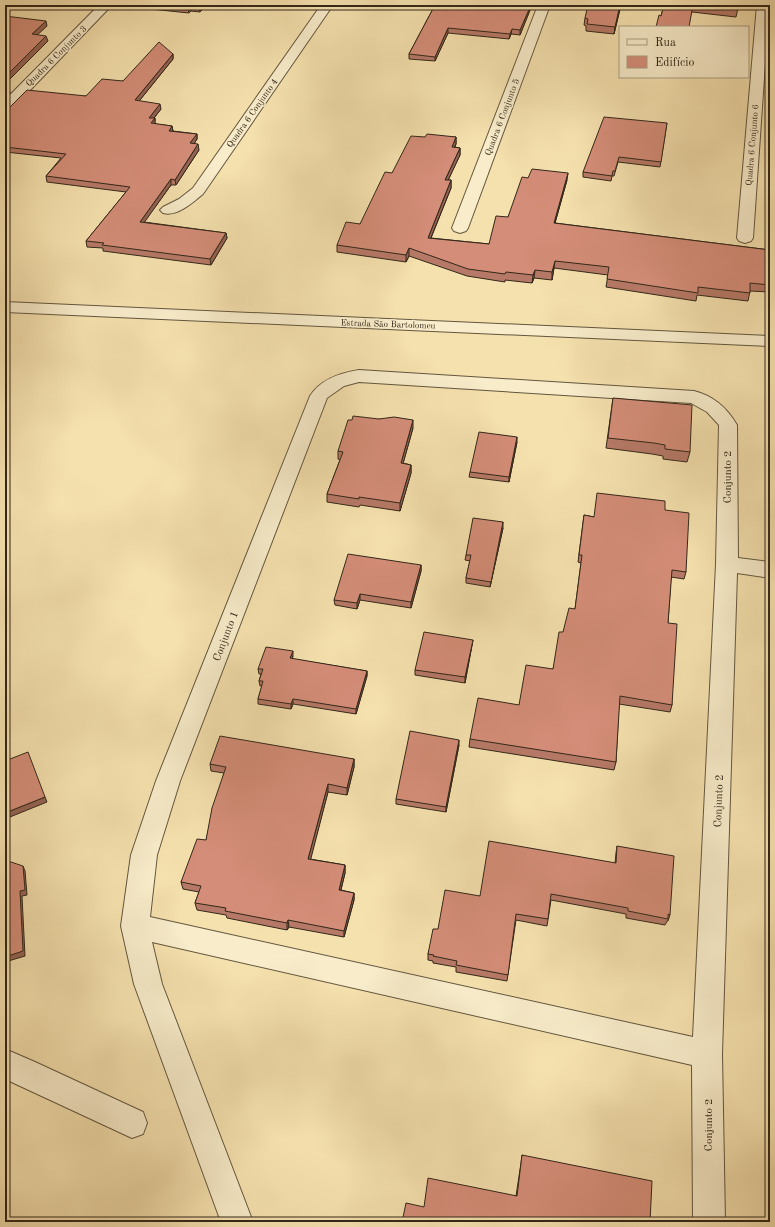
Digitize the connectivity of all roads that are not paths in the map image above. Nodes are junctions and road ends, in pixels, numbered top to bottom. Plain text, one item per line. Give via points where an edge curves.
1 (106, 5) edge
2 (327, 5) edge
3 (544, 5) edge
4 (763, 5) edge
5 (5, 108) edge
6 (168, 210) dead end
7 (460, 228) dead end
8 (745, 238) dead end
9 (5, 307) edge
10 (770, 341) edge
11 (694, 397) joint
12 (727, 564) junction
13 (770, 570) edge
14 (135, 926) junction
15 (708, 1054) junction
16 (5, 1064) edge
17 (132, 1124) dead end
18 (237, 1222) edge
19 (709, 1222) edge

1 - 5 street, Quadra 6 Conjunto 3
2 - 6 street, Quadra 6 Conjunto 4 via 198,192
3 - 7 street, Quadra 6 Conjunto 5
4 - 8 street, Quadra 6 Conjunto 6
9 - 10 street, Estrada São Bartolomeu
11 - 12 street, Conjunto 2 via 712,406 728,425
11 - 14 street, Conjunto 1 via 359,376 336,381 319,396 168,781 144,855
12 - 13 street
12 - 15 street, Conjunto 2
14 - 15 street
14 - 18 street, Conjunto 1 via 148,984
15 - 19 street, Conjunto 2
16 - 17 street

